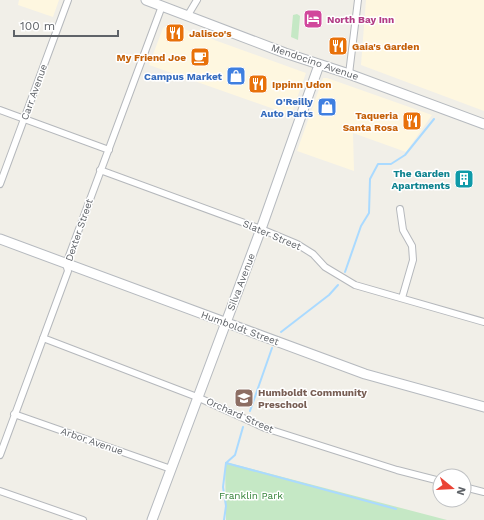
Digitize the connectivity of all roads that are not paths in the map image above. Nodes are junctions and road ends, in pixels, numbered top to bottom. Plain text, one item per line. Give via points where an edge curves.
1 (68, 0) edge
2 (146, 0) edge
3 (193, 0) edge
4 (197, 0) edge
5 (358, 0) edge
6 (162, 6) junction
7 (188, 15) junction
8 (319, 65) junction
9 (349, 74) junction
10 (0, 110) edge
11 (24, 119) junction
12 (484, 124) edge
13 (109, 150) junction
14 (100, 170) junction
15 (0, 184) edge
16 (400, 209) dead end
17 (261, 229) junction
18 (0, 239) edge
19 (66, 264) junction
20 (402, 298) junction
21 (484, 322) edge
22 (225, 323) junction
23 (43, 338) junction
24 (197, 397) junction
25 (484, 407) edge
26 (14, 414) junction
27 (0, 455) edge
28 (171, 469) junction
29 (432, 479) edge
30 (472, 489) edge
31 (0, 491) edge
32 (484, 492) edge
33 (83, 520) edge
34 (152, 520) edge

1 - 11 street, Carr Avenue
2 - 6 street, Mendocino Avenue
3 - 7 street
4 - 7 street
5 - 9 street
6 - 7 street, Mendocino Avenue
6 - 13 street, Dexter Street
7 - 8 street, Mendocino Avenue
8 - 9 street, Mendocino Avenue
8 - 17 street, Silva Avenue
9 - 12 street, Mendocino Avenue
10 - 11 street
11 - 13 street
11 - 15 street, Carr Avenue
13 - 14 street, Dexter Street
14 - 17 street, Slater Street
14 - 19 street, Dexter Street
16 - 20 street via 403,230 412,246 413,260
17 - 20 street, Slater Street via 308,251 325,267 351,284
17 - 22 street, Silva Avenue
18 - 19 street, Humboldt Street
19 - 22 street, Humboldt Street
19 - 23 street, Dexter Street via 68,271
20 - 21 street, Slater Street
22 - 24 street, Silva Avenue
22 - 25 street, Humboldt Street via 365,374
23 - 24 street, Orchard Street
23 - 26 street, Dexter Street
24 - 28 street, Silva Avenue
24 - 29 street, Orchard Street via 264,428
26 - 27 street, Dexter Street
26 - 28 street, Arbor Avenue
28 - 34 street, Silva Avenue
30 - 32 street
31 - 33 street

